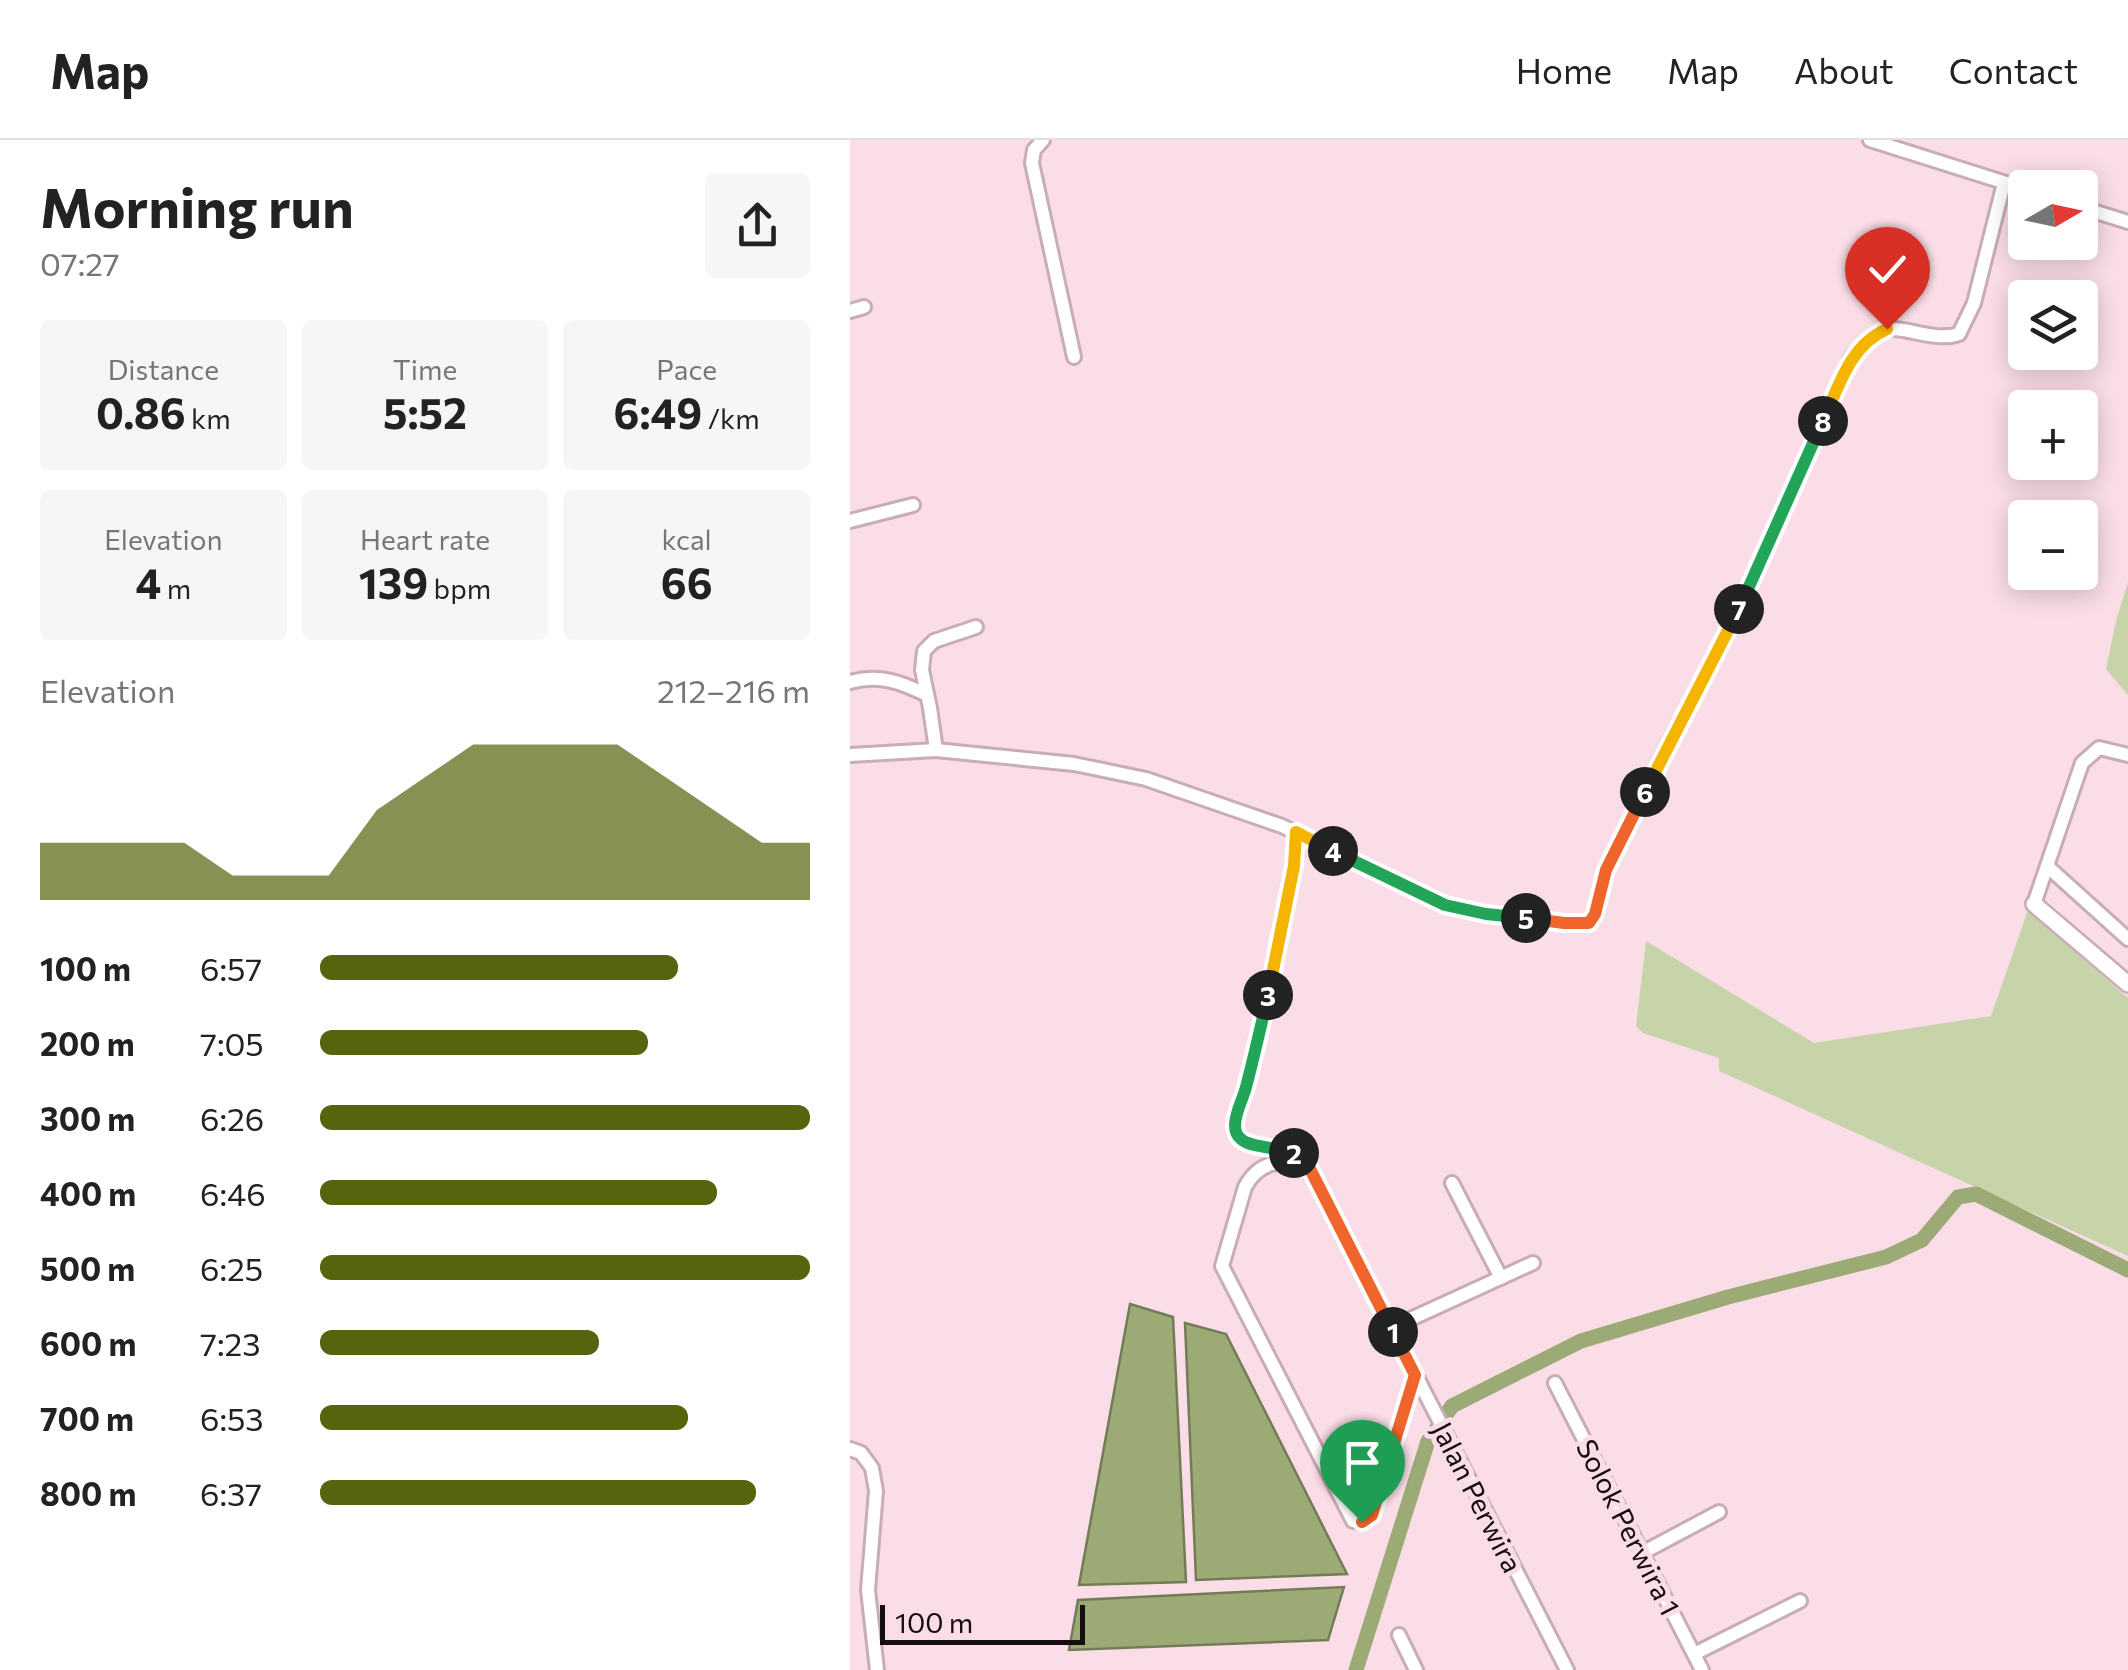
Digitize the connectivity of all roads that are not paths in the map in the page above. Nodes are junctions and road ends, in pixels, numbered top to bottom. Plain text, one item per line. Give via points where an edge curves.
1 (1044, 140) edge
2 (1870, 140) edge
3 (2004, 182) junction
4 (2008, 183) edge
5 (2098, 212) edge
6 (2128, 222) edge
7 (1074, 357) dead end
8 (913, 504) dead end
9 (850, 521) edge
10 (976, 627) dead end
11 (850, 682) edge
12 (927, 695) junction
13 (936, 750) junction
14 (850, 755) edge
15 (2128, 755) edge
16 (1296, 832) junction
17 (2048, 868) junction
18 (2034, 904) joint
19 (2128, 939) edge
20 (2128, 984) edge
21 (1307, 1163) junction
22 (1452, 1182) dead end
23 (1532, 1263) dead end
24 (1501, 1278) junction
25 (1391, 1328) junction
26 (1415, 1375) junction
27 (1555, 1383) dead end
28 (850, 1449) edge
29 (1719, 1512) dead end
30 (1642, 1553) junction
31 (1800, 1602) dead end
32 (1399, 1636) dead end
33 (1694, 1654) junction
34 (876, 1670) edge
35 (1416, 1670) edge
36 (1567, 1670) edge
37 (1702, 1670) edge

1 - 7 street via 1032,163
2 - 3 street
3 - 4 street
3 - 16 street via 1974,303 1959,334 1887,329 1852,358 1729,631 1606,870 1589,923 1445,905
5 - 6 street
8 - 9 street
10 - 12 street via 924,650
11 - 12 street via 870,677
12 - 13 street
13 - 14 street
13 - 16 street via 1074,764 1146,779
15 - 17 street via 2100,748 2082,763
16 - 21 street via 1266,1002 1234,1123 1247,1143 1294,1152
17 - 18 street
17 - 19 street
18 - 20 street
21 - 25 street, Jalan Perwira
21 - 26 street via 1274,1162 1250,1176 1222,1266 1354,1521 1372,1515
22 - 24 street
23 - 24 street
24 - 25 street
25 - 26 street, Jalan Perwira
26 - 36 street, Jalan Perwira
27 - 30 street, Solok Perwira 1
28 - 34 street via 872,1468 876,1492 868,1590
29 - 30 street
30 - 33 street, Solok Perwira 1
31 - 33 street
32 - 35 street
33 - 37 street, Solok Perwira 1

